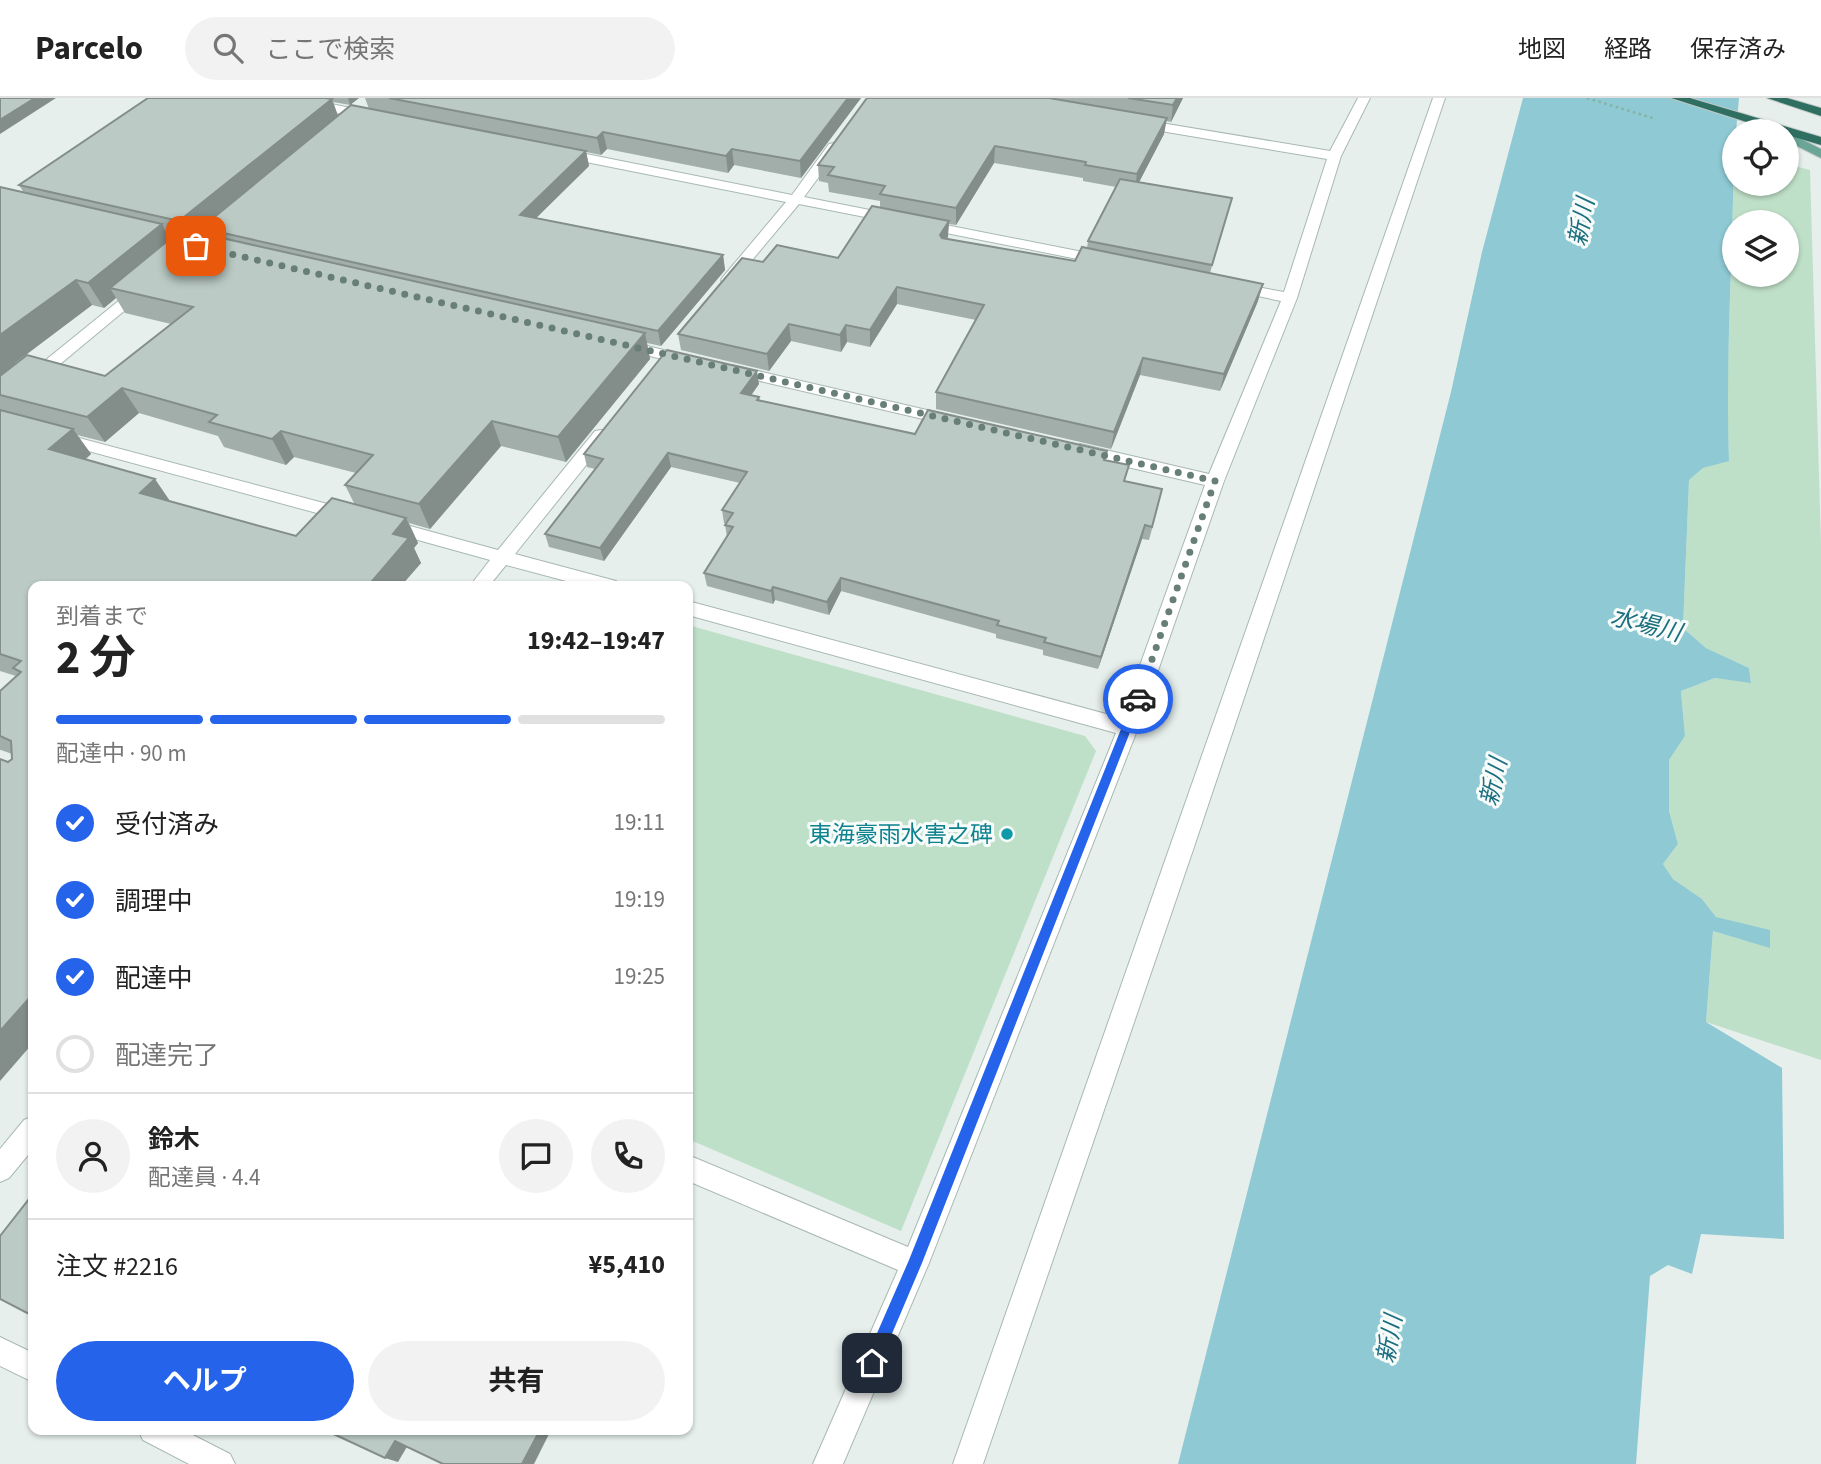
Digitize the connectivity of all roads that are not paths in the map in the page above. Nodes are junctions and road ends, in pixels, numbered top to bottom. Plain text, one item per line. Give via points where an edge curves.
1 (281, 98) edge
2 (370, 98) edge
3 (1364, 98) edge
4 (1439, 98) edge
5 (1677, 98) edge
6 (1712, 98) edge
7 (1773, 98) edge
8 (1792, 99) edge
9 (1821, 110) edge
10 (348, 116) junction
11 (380, 117) edge
12 (1747, 119) edge
13 (1128, 121) edge
14 (1821, 130) edge
15 (846, 132) edge
16 (1799, 138) edge
17 (1799, 138) edge
18 (1802, 139) junction
19 (1821, 141) edge
20 (541, 149) edge
21 (1821, 154) edge
22 (1335, 156) junction
23 (796, 199) junction
24 (1112, 262) edge
25 (154, 279) edge
26 (1222, 284) edge
27 (718, 293) edge
28 (1290, 298) junction
29 (611, 343) edge
30 (0, 405) edge
31 (614, 419) edge
32 (0, 422) edge
33 (973, 426) edge
34 (1067, 447) edge
35 (1215, 481) junction
36 (502, 557) junction
37 (483, 581) edge
38 (591, 581) edge
39 (693, 609) edge
40 (1128, 728) junction
41 (28, 1135) edge
42 (0, 1169) edge
43 (693, 1170) edge
44 (915, 1263) junction
45 (0, 1351) edge
46 (28, 1365) edge
47 (163, 1435) edge
48 (220, 1464) edge
49 (828, 1464) edge
50 (968, 1464) edge

1 - 10 street
2 - 10 street
3 - 22 street
4 - 50 street
5 - 12 highway
6 - 14 highway
7 - 9 highway
8 - 9 highway
10 - 11 street
13 - 22 street
15 - 23 street
16 - 18 highway
17 - 18 main road
18 - 19 highway
18 - 21 main road
20 - 23 street
22 - 28 street
23 - 24 street
23 - 27 street
25 - 30 street
26 - 28 street
28 - 35 street
29 - 33 street
31 - 36 street
32 - 36 street
34 - 35 street
35 - 40 street
36 - 37 street
36 - 38 street
39 - 40 street
40 - 44 street
41 - 42 street
43 - 44 street
44 - 49 street
45 - 46 street
47 - 48 street

